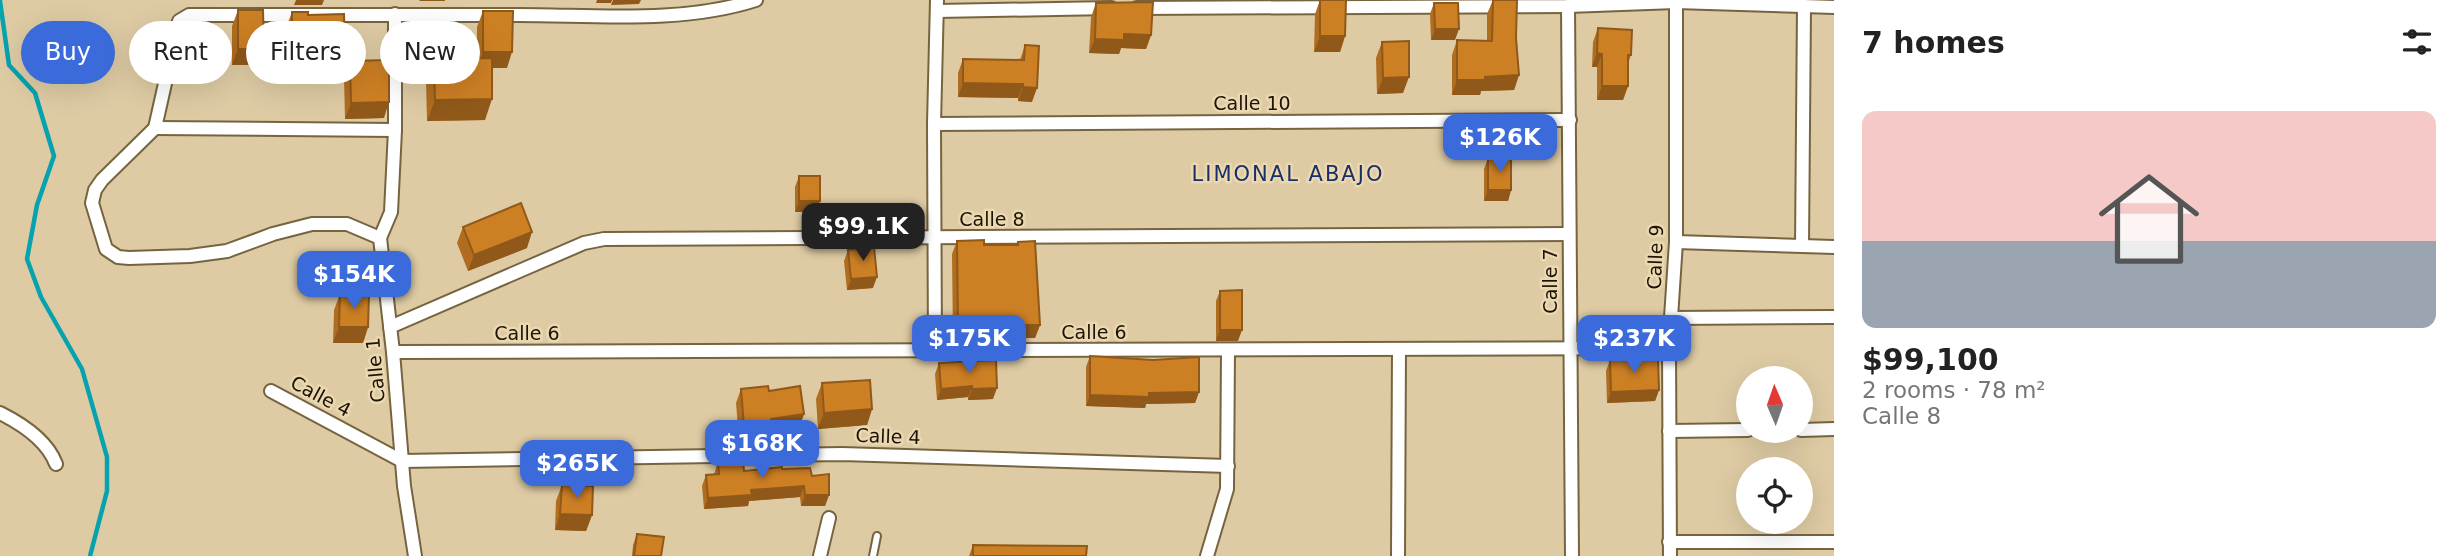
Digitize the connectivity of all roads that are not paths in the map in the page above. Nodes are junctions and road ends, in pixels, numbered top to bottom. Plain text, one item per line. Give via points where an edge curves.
1 (756, 0) edge
2 (741, 2) edge
3 (1676, 2) junction
4 (937, 6) edge
5 (1568, 6) junction
6 (1804, 6) junction
7 (1834, 7) edge
8 (395, 14) junction
9 (1570, 120) junction
10 (934, 124) junction
11 (155, 128) junction
12 (395, 130) junction
13 (1569, 234) junction
14 (380, 238) junction
15 (934, 239) junction
16 (1676, 242) junction
17 (1802, 246) junction
18 (1834, 247) edge
19 (1834, 317) edge
20 (1671, 318) junction
21 (390, 327) junction
22 (1669, 348) junction
23 (1399, 349) junction
24 (1569, 349) junction
25 (935, 351) junction
26 (1228, 351) junction
27 (393, 352) junction
28 (271, 391) dead end
29 (0, 412) edge
30 (1834, 429) edge
31 (1736, 430) edge
32 (1813, 430) edge
33 (1669, 431) junction
34 (402, 461) junction
35 (56, 464) dead end
36 (1228, 466) junction
37 (829, 518) dead end
38 (877, 536) dead end
39 (1670, 542) junction
40 (1834, 542) edge
41 (415, 556) edge
42 (820, 556) edge
43 (873, 556) edge
44 (1207, 556) edge
45 (1398, 556) edge
46 (1572, 556) edge
47 (1670, 556) edge

1 - 2 street
2 - 8 street via 696,12 639,16
3 - 5 street
3 - 6 street
3 - 16 street, Calle 9
4 - 5 street
4 - 10 street
5 - 9 street, Calle 7
6 - 7 street
6 - 17 street
8 - 11 street via 189,15 179,21
8 - 12 street, Calle 1
9 - 10 street, Calle 10
9 - 13 street, Calle 7
10 - 15 street
11 - 12 street
11 - 14 street via 95,190 92,203 106,249 118,257 227,251 312,224 347,225
12 - 14 street, Calle 1 via 391,212
13 - 15 street, Calle 8
13 - 24 street, Calle 7
14 - 21 street, Calle 1
15 - 21 street, Calle 8 via 594,240
15 - 25 street
16 - 17 street
16 - 20 street, Calle 9
17 - 18 street
19 - 20 street
20 - 22 street, Calle 9
21 - 27 street, Calle 1
22 - 24 street, Calle 6
22 - 33 street, Calle 9
23 - 24 street, Calle 6
23 - 26 street, Calle 6
23 - 45 street
24 - 46 street, Calle 7
25 - 26 street, Calle 6
25 - 27 street, Calle 6
26 - 36 street
27 - 34 street, Calle 1
28 - 34 street, Calle 4
29 - 35 street via 50,449
30 - 32 street
31 - 33 street
33 - 39 street, Calle 9
34 - 36 street, Calle 4 via 842,454
34 - 41 street, Calle 1
36 - 44 street via 1223,507
37 - 42 street
38 - 43 lane
39 - 40 street
39 - 47 street, Calle 9

